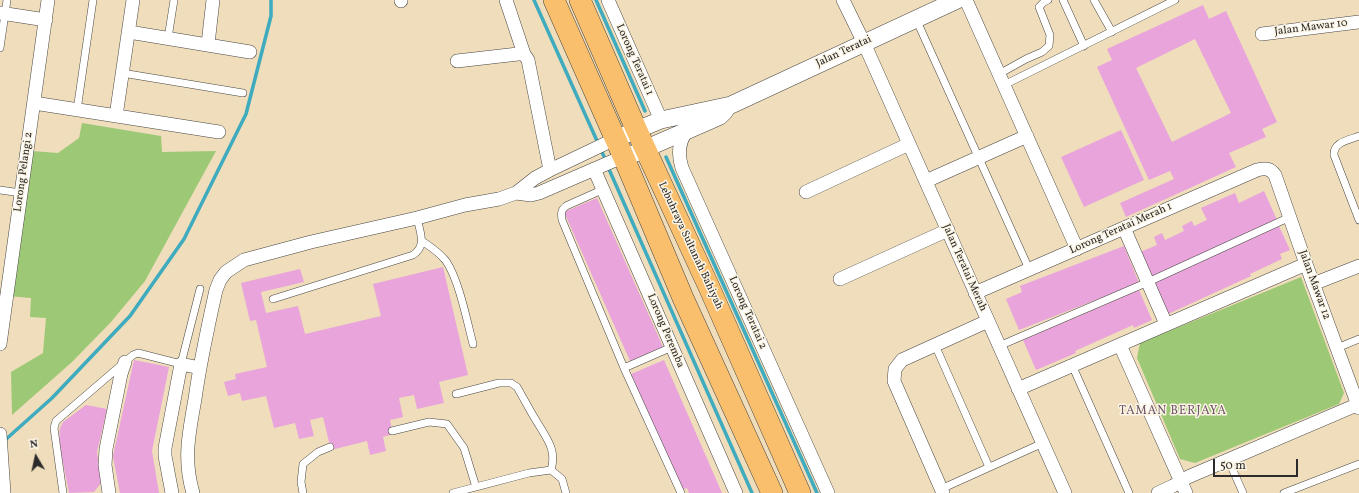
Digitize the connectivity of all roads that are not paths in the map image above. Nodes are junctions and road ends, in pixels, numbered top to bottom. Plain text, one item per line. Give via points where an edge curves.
1 (7, 0) edge
2 (48, 0) edge
3 (93, 0) edge
4 (133, 0) edge
5 (174, 0) edge
6 (213, 0) edge
7 (506, 0) edge
8 (554, 0) edge
9 (580, 0) edge
10 (608, 0) edge
11 (843, 0) edge
12 (957, 0) edge
13 (966, 0) edge
14 (1048, 0) edge
15 (1063, 0) edge
16 (1094, 0) edge
17 (1175, 0) edge
18 (3, 14) edge
19 (916, 19) junction
20 (46, 20) junction
21 (1359, 22) edge
22 (129, 32) junction
23 (1112, 32) junction
24 (1262, 34) dead end
25 (168, 38) junction
26 (864, 43) junction
27 (208, 44) junction
28 (1084, 46) junction
29 (0, 48) edge
30 (250, 52) dead end
31 (524, 54) junction
32 (457, 62) dead end
33 (122, 74) junction
34 (1002, 80) junction
35 (244, 93) dead end
36 (34, 103) junction
37 (731, 105) junction
38 (77, 110) junction
39 (116, 116) junction
40 (661, 120) junction
41 (637, 131) junction
42 (687, 131) junction
43 (219, 132) dead end
44 (1027, 136) junction
45 (1359, 136) edge
46 (610, 141) junction
47 (909, 144) junction
48 (646, 149) junction
49 (979, 158) junction
50 (619, 160) junction
51 (597, 168) junction
52 (1268, 169) joint
53 (550, 170) junction
54 (926, 181) junction
55 (604, 189) junction
56 (0, 190) edge
57 (806, 192) dead end
58 (21, 193) junction
59 (516, 193) junction
60 (1290, 217) junction
61 (417, 218) junction
62 (1359, 220) edge
63 (1124, 228) junction
64 (948, 230) junction
65 (422, 241) junction
66 (1077, 249) junction
67 (1306, 264) junction
68 (1359, 266) edge
69 (1029, 269) junction
70 (840, 279) dead end
71 (1148, 282) junction
72 (1313, 284) junction
73 (200, 289) dead end
74 (975, 293) junction
75 (273, 299) dead end
76 (988, 321) junction
77 (1166, 324) junction
78 (1359, 339) edge
79 (0, 344) edge
80 (473, 344) dead end
81 (1120, 344) junction
82 (935, 345) junction
83 (999, 346) junction
84 (672, 347) junction
85 (1337, 348) junction
86 (125, 362) junction
87 (181, 364) junction
88 (1072, 365) junction
89 (200, 368) junction
90 (624, 368) junction
91 (1018, 389) junction
92 (456, 394) dead end
93 (1359, 406) edge
94 (392, 431) dead end
95 (0, 434) edge
96 (1042, 443) junction
97 (330, 447) dead end
98 (1, 460) edge
99 (1228, 460) junction
100 (1359, 464) edge
101 (989, 467) junction
102 (551, 470) junction
103 (476, 487) junction
104 (1183, 487) edge
105 (942, 491) edge
106 (4, 493) edge
107 (63, 493) edge
108 (109, 493) edge
109 (172, 493) edge
110 (193, 493) edge
111 (303, 493) edge
112 (453, 493) edge
113 (566, 493) edge
114 (681, 493) edge
115 (736, 493) edge
116 (772, 493) edge
117 (800, 493) edge
118 (828, 493) edge
119 (1065, 493) edge
120 (1129, 493) edge
121 (1158, 493) edge
122 (1243, 493) edge
123 (1284, 493) edge

1 - 18 lane
2 - 20 street, Lorong Pelangi 2
3 - 38 lane
4 - 22 street
5 - 25 lane
6 - 27 street
7 - 31 street
8 - 46 main road
9 - 41 main road, Lebuhraya Sultanah Bahiyah
10 - 40 street, Lorong Teratai 1
11 - 26 street, Jalan Teratai Merah
12 - 19 street, Jalan Teratai
13 - 34 street
14 - 34 lane via 1039,7 1050,35 1049,46 1026,59
15 - 28 lane
16 - 23 lane
17 - 23 lane
18 - 20 street
18 - 29 lane
19 - 26 street, Jalan Teratai
19 - 49 lane
20 - 36 street, Lorong Pelangi 2
21 - 24 street, Jalan Mawar 10
22 - 25 street
22 - 33 street
23 - 28 lane
25 - 27 street
26 - 37 street, Jalan Teratai
26 - 47 street, Jalan Teratai Merah
27 - 30 street
28 - 34 lane
31 - 32 street
31 - 53 street via 528,60
33 - 35 lane
33 - 39 street
34 - 44 street
36 - 38 street
36 - 58 street, Lorong Pelangi 2
37 - 40 street, Jalan Teratai
37 - 42 street, Jalan Teratai via 720,116
38 - 39 street
39 - 43 street
40 - 41 street, Jalan Teratai
41 - 46 street, Jalan Teratai
41 - 48 main road, Lebuhraya Sultanah Bahiyah
42 - 48 street, Jalan Teratai
42 - 118 street, Lorong Teratai 2 via 681,139 680,161
44 - 49 street
44 - 66 street
45 - 62 lane via 1336,146 1334,150
46 - 50 main road
46 - 53 street
47 - 54 street, Jalan Teratai Merah
47 - 57 street
48 - 50 street, Jalan Teratai
48 - 117 main road, Lebuhraya Sultanah Bahiyah
49 - 54 street
49 - 69 lane
50 - 51 street
50 - 116 main road
51 - 55 street, Lorong Peremba
51 - 59 street via 539,193
52 - 60 street, Jalan Mawar 12 via 1275,175
52 - 63 street, Lorong Teratai Merah 1 via 1257,170
53 - 59 street
54 - 64 street, Jalan Teratai Merah
55 - 84 street, Lorong Peremba
55 - 90 lane via 566,206 561,213
56 - 58 lane
58 - 79 street, Lorong Pelangi 2
59 - 61 street
60 - 67 street, Jalan Mawar 12
60 - 71 lane
61 - 65 lane
61 - 89 street via 311,242 244,260 233,266 220,280 216,290
63 - 66 street, Lorong Teratai Merah 1
63 - 71 street
64 - 70 street
64 - 74 street, Jalan Teratai Merah
65 - 75 lane via 419,251 413,255
65 - 80 lane via 446,262 454,278
66 - 69 street, Lorong Teratai Merah 1
67 - 72 street, Jalan Mawar 12
67 - 77 street
68 - 72 street
69 - 74 street, Lorong Teratai Merah 1
71 - 77 street
71 - 83 lane
72 - 85 street, Jalan Mawar 12
73 - 87 lane
74 - 76 street, Jalan Teratai Merah
76 - 82 street
76 - 83 street, Jalan Teratai Merah
77 - 81 street
78 - 85 lane
81 - 88 street
81 - 104 street
82 - 101 lane
82 - 105 street via 902,360 897,364 893,375
83 - 91 street, Jalan Teratai Merah
84 - 90 lane
84 - 115 street, Lorong Peremba
85 - 93 street, Jalan Mawar 12
86 - 87 lane via 138,353
86 - 107 lane via 56,421 54,428
86 - 108 street via 106,449 105,465
87 - 89 street
87 - 109 street via 165,448
88 - 91 street
88 - 120 lane
89 - 110 street via 187,451
90 - 114 lane
91 - 96 street, Jalan Teratai Merah
92 - 102 lane via 500,383 511,383 517,387 545,434 553,453
93 - 99 street
94 - 103 lane via 429,422 447,424 464,448
95 - 98 street
96 - 101 lane
96 - 119 street, Jalan Teratai Merah
97 - 111 lane via 318,452 304,464 301,482
98 - 106 street
99 - 104 street via 1188,477
99 - 122 lane
100 - 123 lane
101 - 105 lane
102 - 103 lane
102 - 113 lane via 562,479
103 - 112 lane
104 - 121 street

